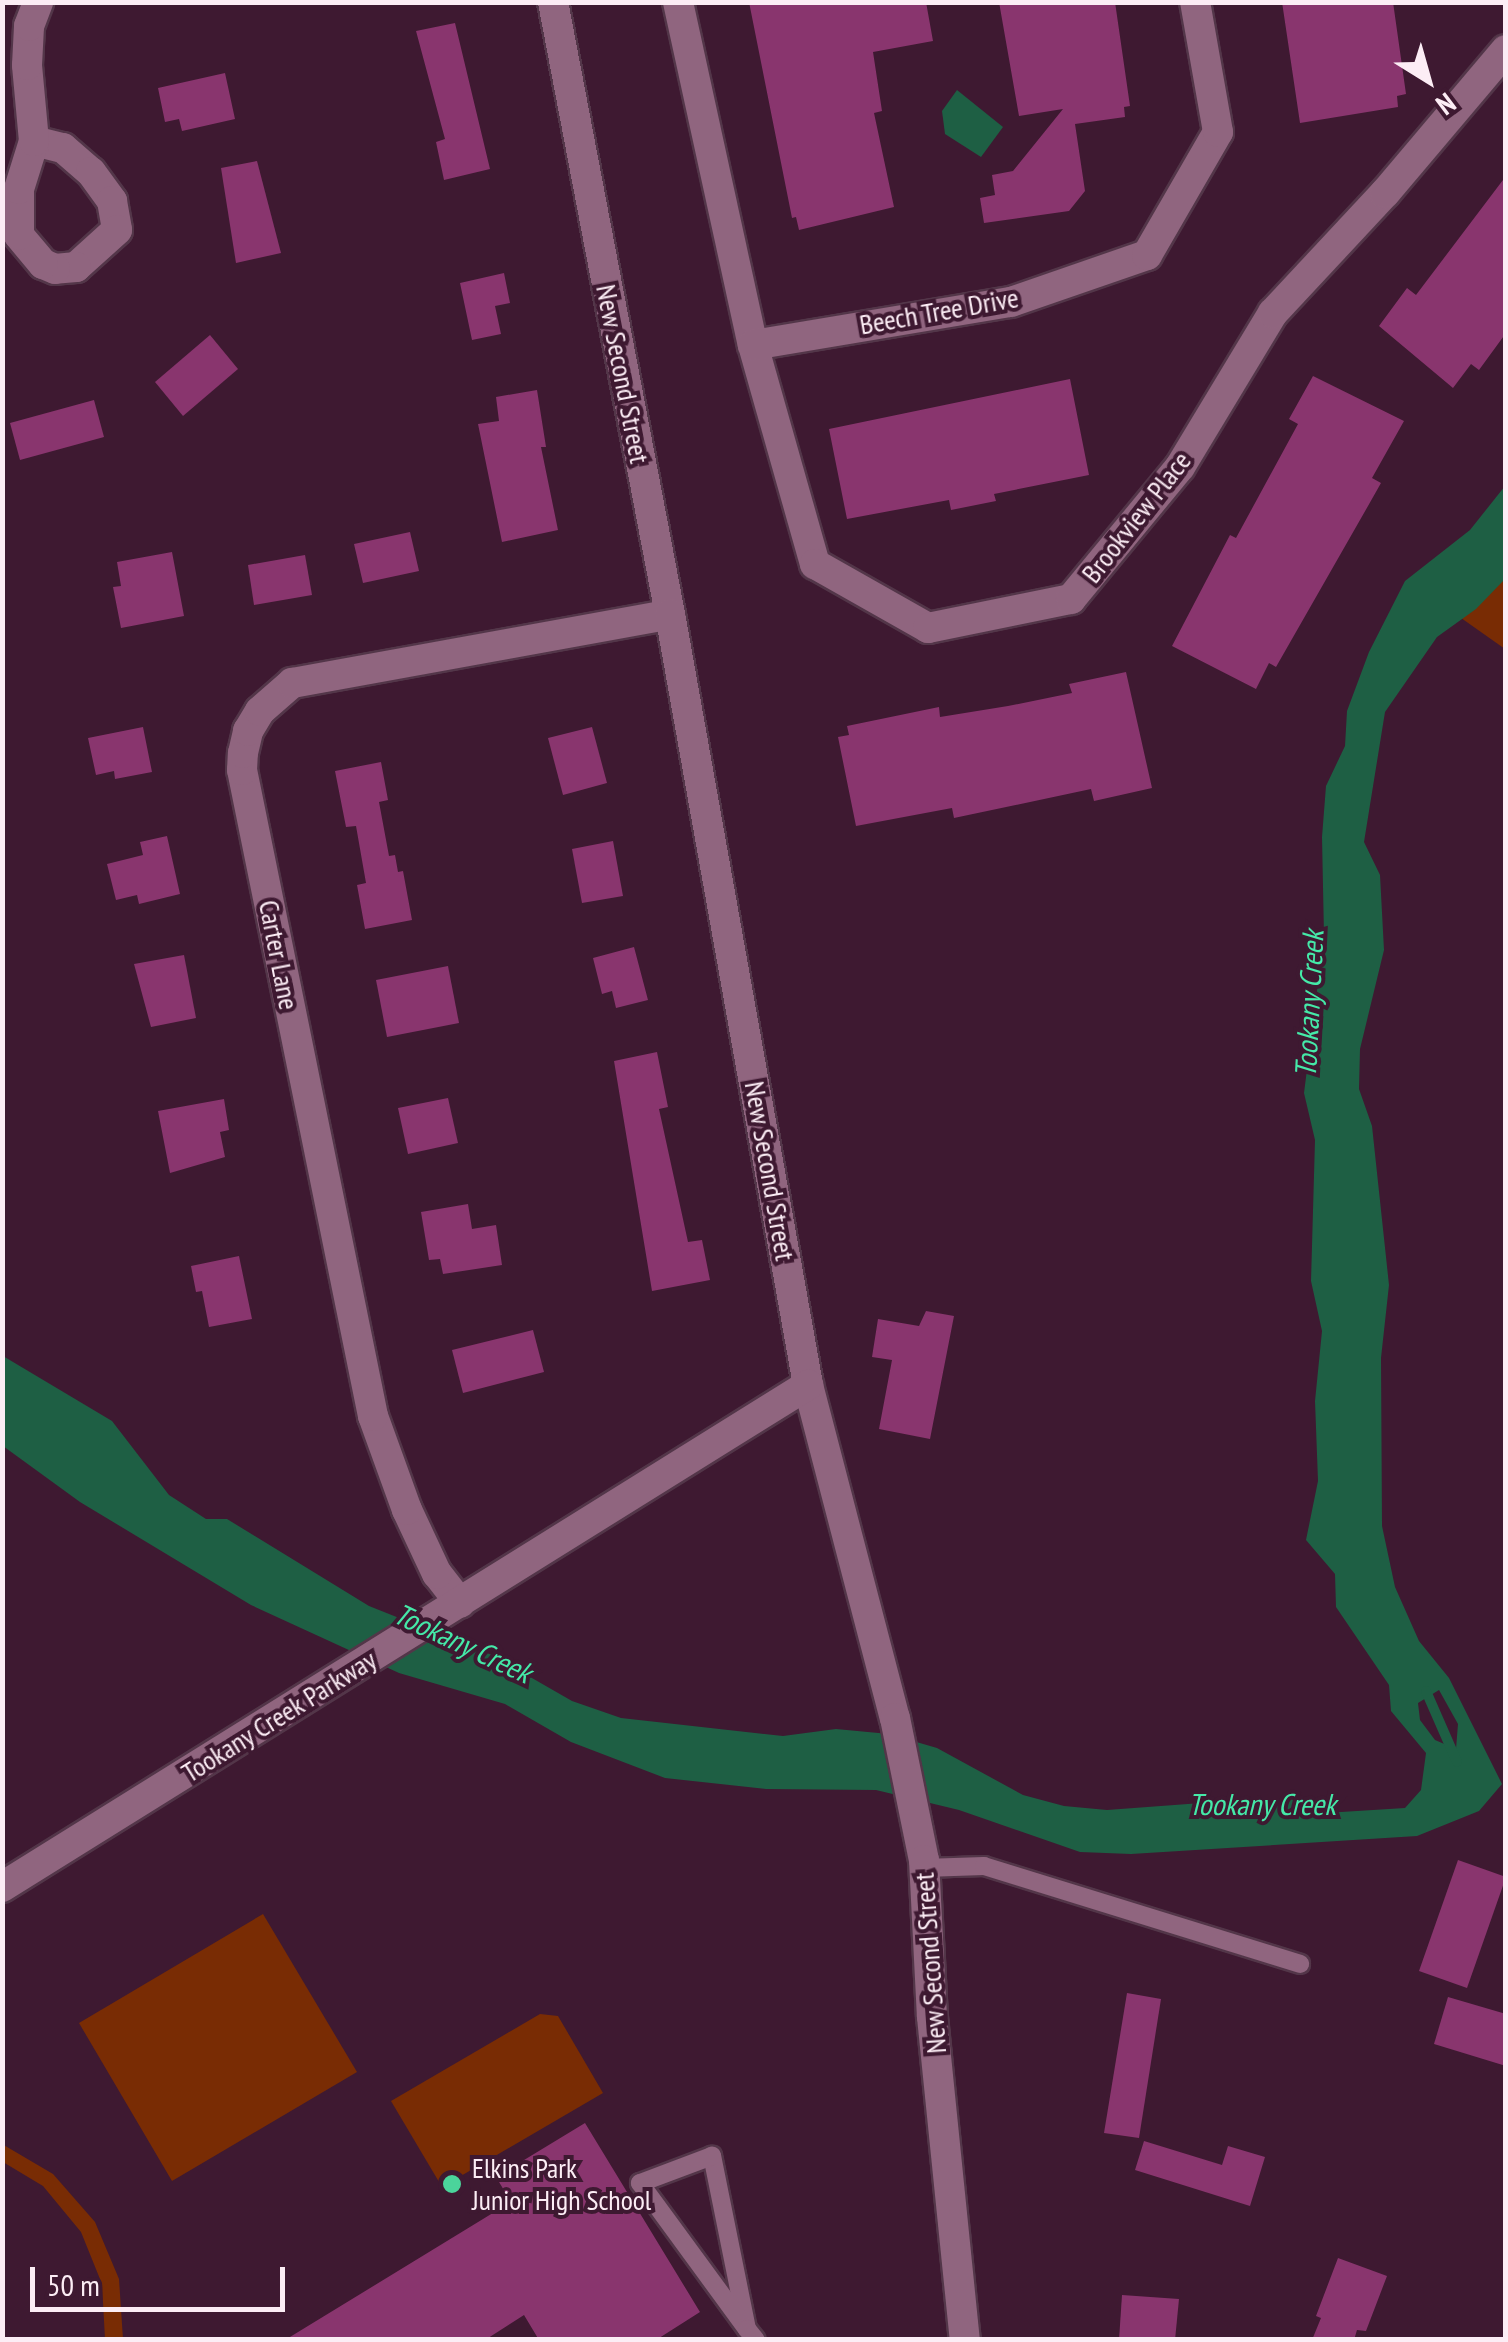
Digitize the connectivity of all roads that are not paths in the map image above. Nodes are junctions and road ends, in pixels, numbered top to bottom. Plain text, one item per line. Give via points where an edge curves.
1 (38, 2) edge
2 (552, 2) edge
3 (678, 2) edge
4 (1195, 2) edge
5 (1506, 50) edge
6 (34, 141) dead end
7 (753, 345) junction
8 (670, 614) junction
9 (808, 1385) junction
10 (450, 1610) junction
11 (924, 1864) junction
12 (2, 1887) edge
13 (1300, 1964) dead end
14 (752, 2334) edge
15 (965, 2340) edge

1 - 6 street via 27,65
2 - 8 street, New Second Street
3 - 7 street, Brookview Place
4 - 7 street, Beech Tree Drive via 1218,132 1146,256 1011,302
5 - 7 street, Brookview Place via 1272,313 1180,467 1071,599 928,628 815,564
8 - 9 street, New Second Street
8 - 10 street, Carter Lane via 292,684 260,711 245,742 242,770 373,1416
9 - 10 street, Tookany Creek Parkway
9 - 11 street, New Second Street via 895,1718
10 - 12 street, Tookany Creek Parkway
11 - 13 lane via 984,1866
11 - 15 street, New Second Street via 932,2017
14 - 14 lane via 712,2156 640,2183 682,2241

